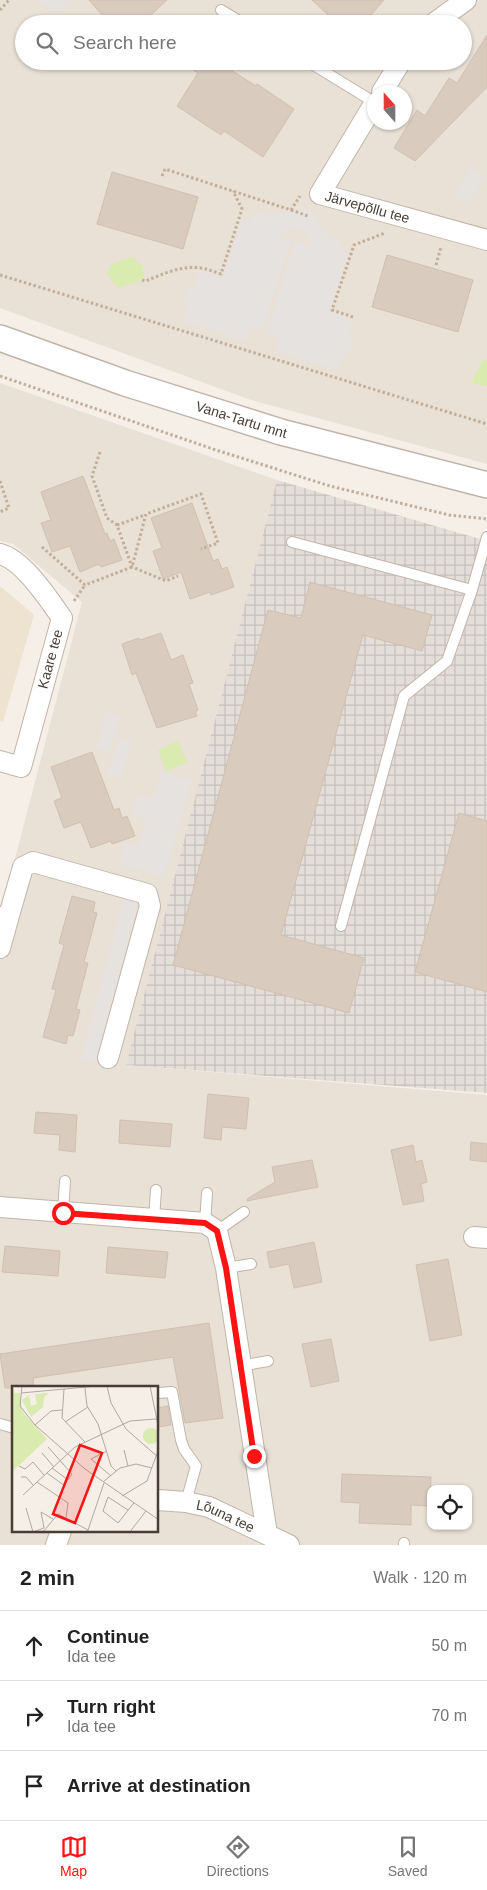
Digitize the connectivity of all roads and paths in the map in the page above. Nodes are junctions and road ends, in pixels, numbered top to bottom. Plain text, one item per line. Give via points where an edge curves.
1 (8, 0) edge
2 (466, 0) edge
3 (0, 10) edge
4 (221, 10) dead end
5 (229, 15) edge
6 (445, 15) edge
7 (321, 70) edge
8 (395, 70) edge
9 (386, 85) edge
10 (367, 99) edge
11 (367, 115) edge
12 (162, 176) dead end
13 (305, 190) dead end
14 (232, 191) junction
15 (291, 210) junction
16 (308, 216) dead end
17 (387, 232) dead end
18 (487, 240) edge
19 (442, 244) dead end
20 (436, 265) dead end
21 (0, 275) edge
22 (142, 280) dead end
23 (353, 317) dead end
24 (0, 338) edge
25 (0, 376) edge
26 (487, 424) edge
27 (100, 452) dead end
28 (0, 481) edge
29 (487, 485) edge
30 (0, 512) edge
31 (146, 514) junction
32 (487, 519) edge
33 (117, 525) junction
34 (487, 537) edge
35 (292, 542) dead end
36 (42, 547) dead end
37 (201, 549) dead end
38 (0, 554) edge
39 (132, 567) junction
40 (178, 576) dead end
41 (472, 590) junction
42 (0, 761) edge
43 (4, 918) edge
44 (341, 926) dead end
45 (0, 948) edge
46 (108, 1058) dead end
47 (65, 1182) dead end
48 (156, 1190) dead end
49 (207, 1193) dead end
50 (0, 1207) edge
51 (244, 1212) dead end
52 (63, 1213) junction
53 (159, 1221) junction
54 (211, 1227) junction
55 (251, 1264) dead end
56 (226, 1268) junction
57 (268, 1361) dead end
58 (240, 1366) junction
59 (159, 1393) edge
60 (159, 1500) edge
61 (186, 1502) junction
62 (61, 1532) edge
63 (267, 1534) junction
64 (56, 1545) edge
65 (289, 1545) edge

1 - 3 path
2 - 6 street
4 - 5 lane
7 - 10 lane
8 - 9 street
11 - 18 street, Järvepõllu tee via 320,194
12 - 14 path via 165,169
13 - 15 path
14 - 15 path
14 - 22 path via 242,208 221,274 191,268
15 - 16 path
17 - 23 path via 354,245 332,310
19 - 20 path
21 - 26 path
24 - 29 street, Vana-Tartu mnt via 125,383 281,432
25 - 32 path via 330,486 449,516
27 - 33 path via 92,476 107,518
28 - 30 path via 9,508
31 - 33 path
31 - 37 path via 201,494 218,543
31 - 39 path
33 - 39 path
34 - 41 lane
35 - 41 lane
36 - 39 path via 85,585
38 - 42 street, Kaare tee via 8,556 38,584 62,618 21,767
39 - 40 path via 166,581
41 - 44 lane via 447,662 404,696
43 - 45 street
43 - 46 street via 23,867 33,862 147,894 150,906
47 - 52 lane
48 - 53 lane
49 - 54 lane
50 - 52 street
51 - 54 lane
52 - 53 street
53 - 54 street
54 - 56 street
55 - 56 lane
56 - 58 street
57 - 58 lane
58 - 63 street
59 - 61 lane via 172,1392 184,1449 196,1466
60 - 61 street, Lõuna tee
61 - 63 street, Lõuna tee via 210,1507
62 - 64 street
63 - 65 street, Lõuna tee

